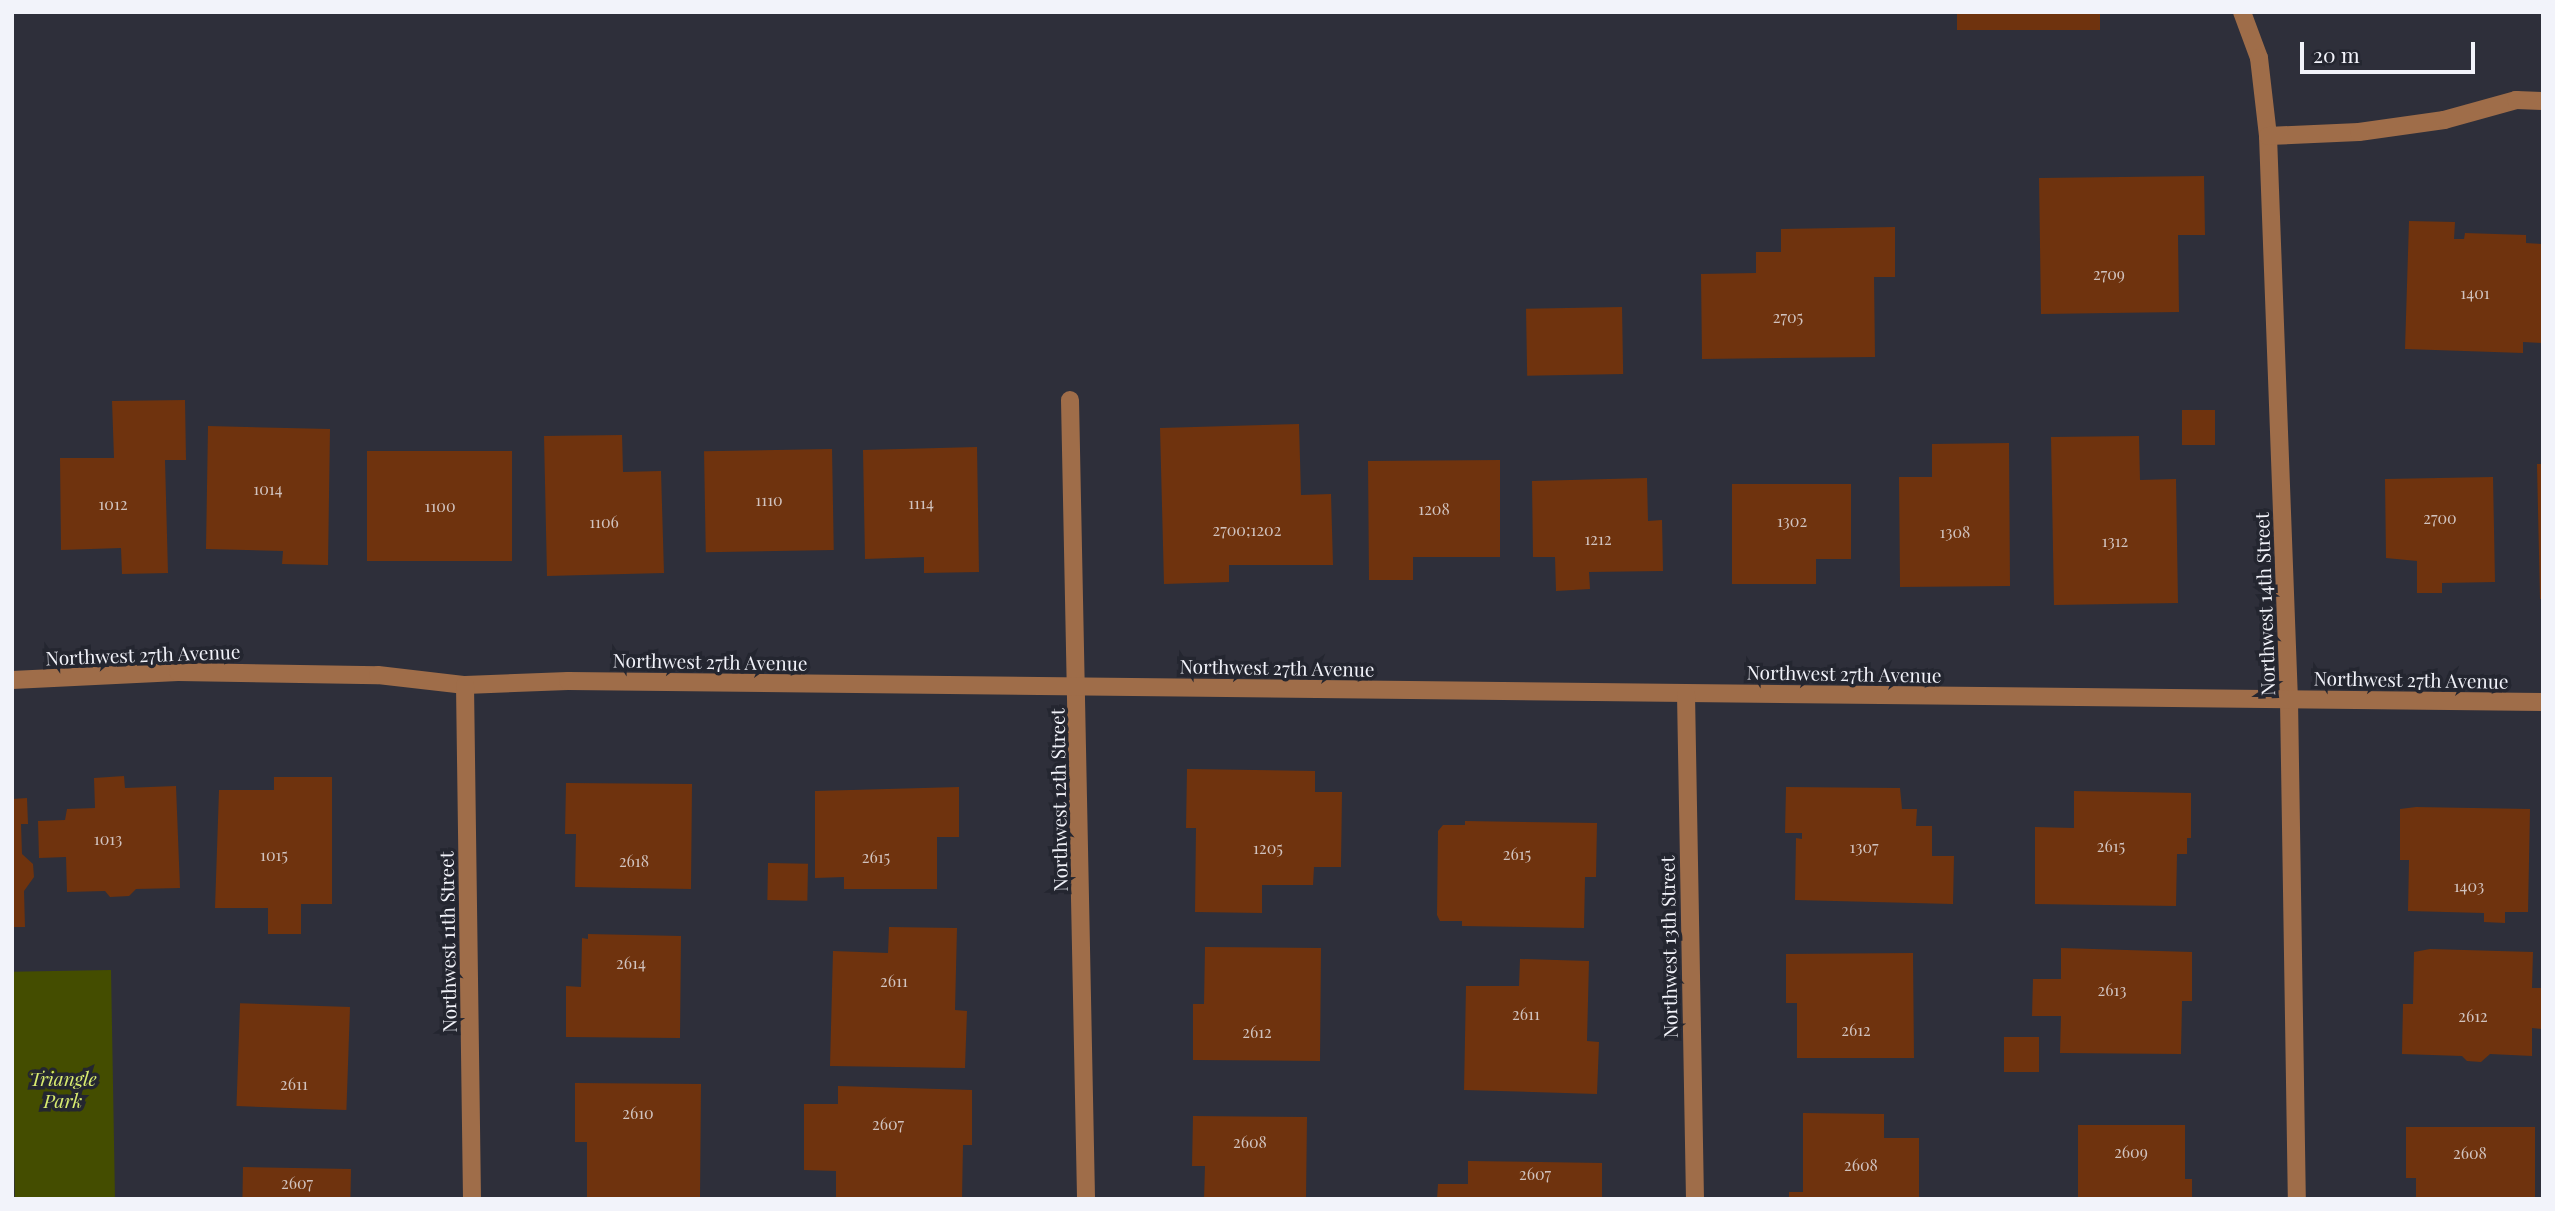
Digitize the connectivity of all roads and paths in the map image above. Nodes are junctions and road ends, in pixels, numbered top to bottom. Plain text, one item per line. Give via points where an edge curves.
1 (2242, 12) edge
2 (2543, 101) edge
3 (2268, 136) junction
4 (1070, 400) dead end
5 (12, 680) edge
6 (465, 685) junction
7 (1078, 687) junction
8 (1686, 694) junction
9 (2289, 700) junction
10 (2543, 702) edge
11 (472, 1199) edge
12 (1086, 1199) edge
13 (1695, 1199) edge
14 (2297, 1199) edge

1 - 3 street, Northwest 14th Street via 2259,58
2 - 3 street via 2516,100 2444,120 2359,132
3 - 9 street, Northwest 14th Street
4 - 7 street, Northwest 12th Street
5 - 6 street, Northwest 27th Avenue via 178,672 377,675
6 - 7 street, Northwest 27th Avenue via 568,681
6 - 11 street, Northwest 11th Street
7 - 8 street, Northwest 27th Avenue
7 - 12 street, Northwest 12th Street
8 - 9 street, Northwest 27th Avenue
8 - 13 street, Northwest 13th Street
9 - 10 street, Northwest 27th Avenue
9 - 14 street, Northwest 14th Street

